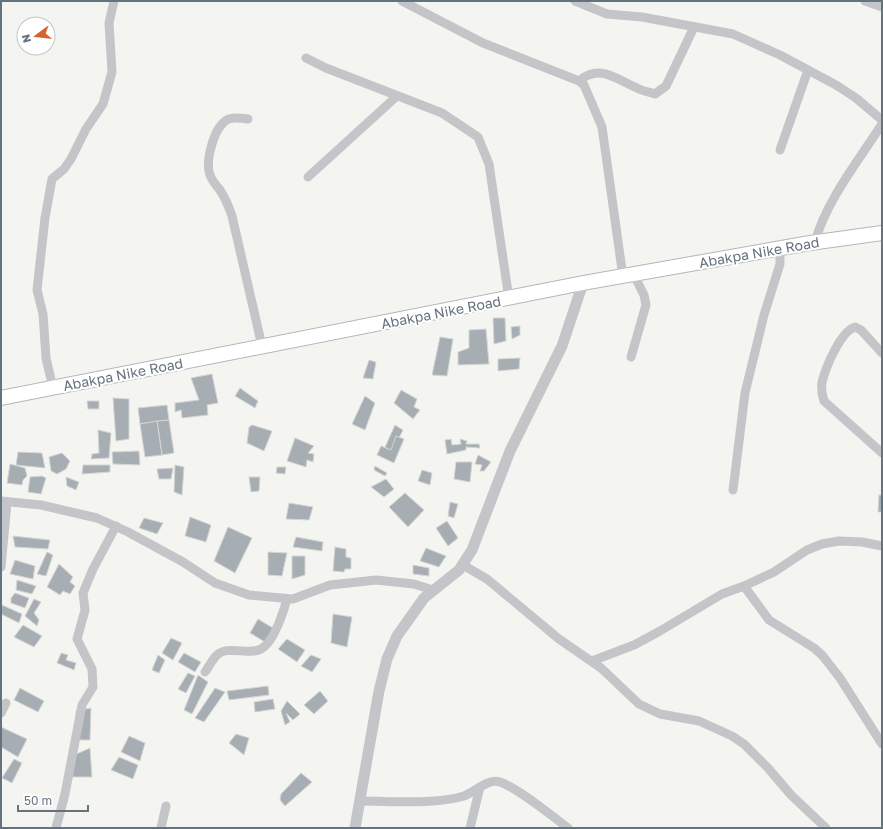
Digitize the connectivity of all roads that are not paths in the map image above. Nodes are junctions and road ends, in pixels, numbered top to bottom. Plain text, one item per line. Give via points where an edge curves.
1 (114, 1) edge
2 (402, 1) edge
3 (574, 1) edge
4 (865, 1) edge
5 (882, 7) edge
6 (694, 27) junction
7 (306, 58) dead end
8 (808, 70) junction
9 (579, 81) junction
10 (397, 96) junction
11 (248, 119) dead end
12 (882, 120) edge
13 (882, 124) edge
14 (780, 150) dead end
15 (308, 177) dead end
16 (882, 233) edge
17 (815, 242) junction
18 (780, 248) junction
19 (628, 276) junction
20 (583, 283) junction
21 (509, 299) junction
22 (262, 346) junction
23 (882, 353) edge
24 (631, 357) dead end
25 (53, 388) junction
26 (1, 398) edge
27 (882, 453) edge
28 (733, 490) dead end
29 (4, 501) edge
30 (116, 526) junction
31 (882, 546) edge
32 (464, 566) junction
33 (1, 567) edge
34 (744, 586) junction
35 (433, 590) junction
36 (287, 599) junction
37 (592, 661) junction
38 (205, 672) dead end
39 (6, 703) dead end
40 (1, 713) edge
41 (882, 744) edge
42 (480, 788) junction
43 (361, 801) junction
44 (166, 806) dead end
45 (56, 828) edge
46 (161, 828) edge
47 (355, 828) edge
48 (470, 828) edge
49 (568, 828) edge
50 (826, 828) edge

1 - 25 street via 109,23 112,72 103,104 86,129 72,159 52,179 43,230 37,290 44,314 46,358
2 - 9 street via 483,43
3 - 6 street via 607,14
4 - 5 street
6 - 8 street via 738,36
6 - 9 street via 666,86 655,94 638,89 609,74 587,74
7 - 10 street
8 - 12 street via 856,98
8 - 14 street
9 - 19 street via 589,94 602,127
10 - 15 street
10 - 21 street via 442,113 478,137 489,164
11 - 22 street via 230,118 224,122 216,134 208,156 208,165 212,180 232,216
13 - 17 street via 831,204
16 - 17 main road, Abakpa Nike Road
17 - 18 main road, Abakpa Nike Road
18 - 19 main road, Abakpa Nike Road
18 - 28 street via 780,264 764,315 745,393
19 - 20 main road, Abakpa Nike Road
19 - 24 street via 644,295 646,306
20 - 21 main road, Abakpa Nike Road
20 - 32 street via 562,346 510,451
21 - 22 main road, Abakpa Nike Road
22 - 25 main road, Abakpa Nike Road
23 - 27 street via 861,330 855,327 849,329 838,344 822,382 821,392 824,401
25 - 26 main road, Abakpa Nike Road
29 - 30 street via 86,514
29 - 33 street
30 - 36 street via 183,562 222,587 249,595
30 - 45 street via 83,592 85,610 77,639 92,668 93,687 82,705
31 - 34 street via 839,541 822,544
32 - 35 street
32 - 37 street via 486,579
34 - 37 street via 722,594 634,645
34 - 41 street via 769,620 822,655 840,678
35 - 36 street via 401,582 376,580 338,584 299,598
35 - 43 street via 405,621 387,660 373,718
36 - 38 street via 281,618 267,644 255,651 223,652 216,655
37 - 50 street via 629,696 649,710 699,721 738,740 756,754 791,795
39 - 40 street
42 - 43 street via 465,795 444,799
42 - 48 street
42 - 49 street via 489,782 499,781
43 - 47 street
44 - 46 street

